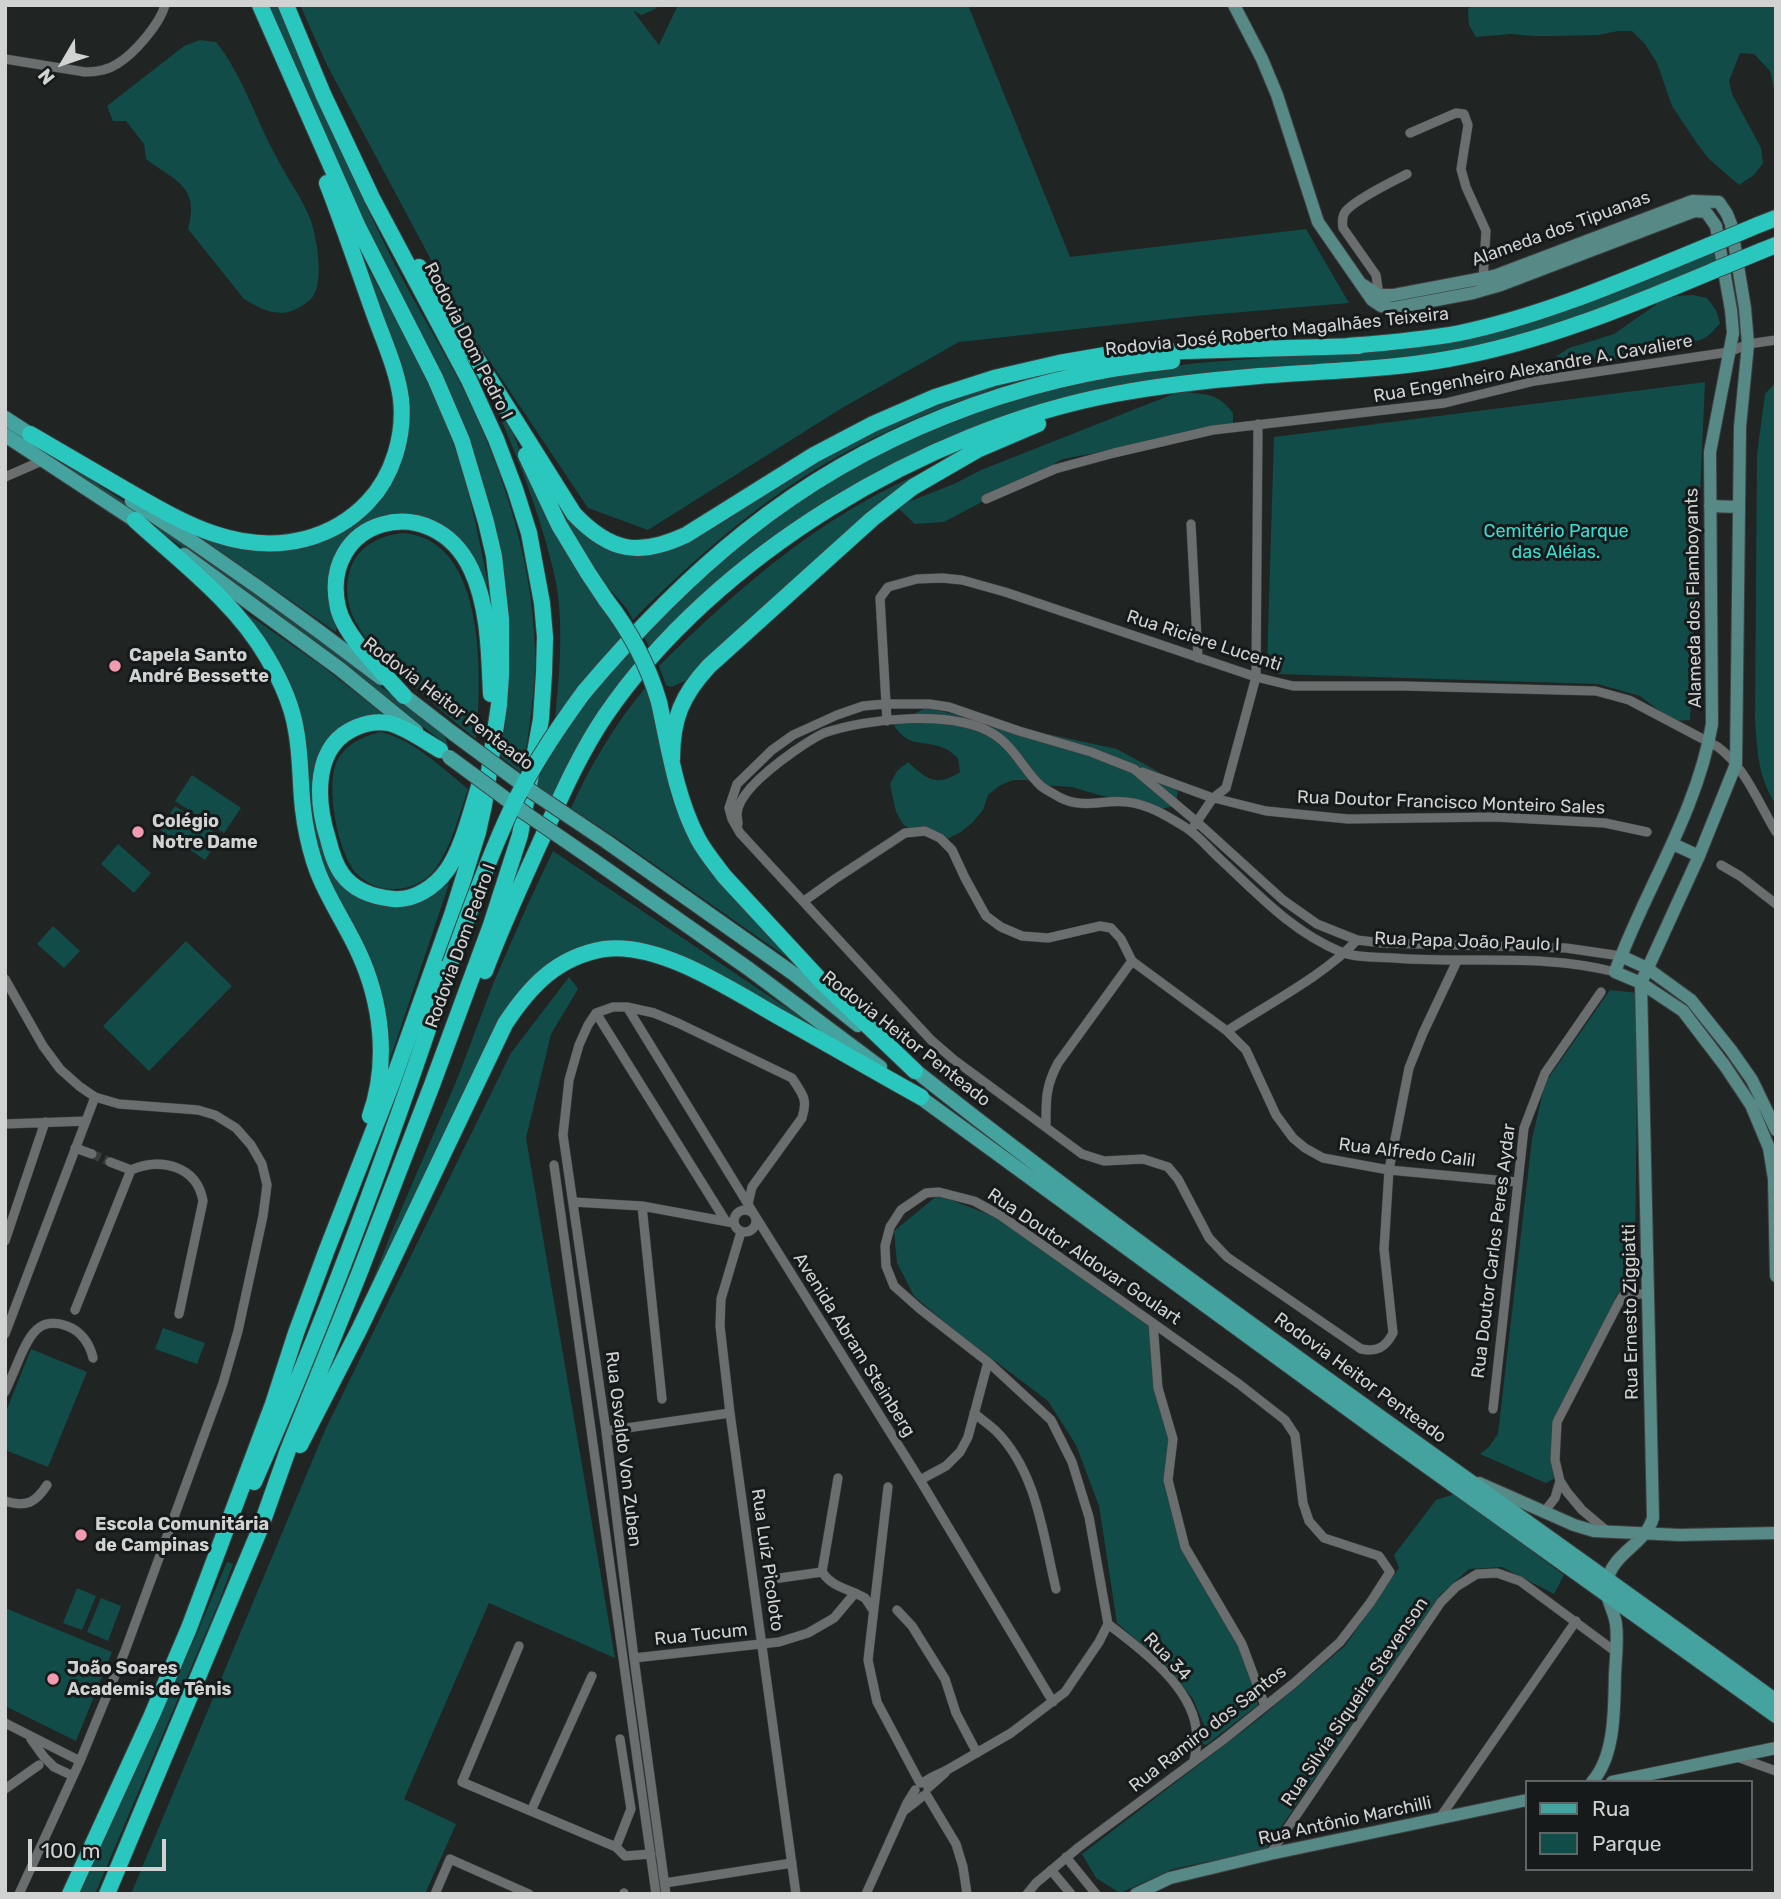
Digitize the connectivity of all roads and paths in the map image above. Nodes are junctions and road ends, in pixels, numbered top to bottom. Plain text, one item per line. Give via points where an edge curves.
1 (164, 5) edge
2 (286, 5) edge
3 (1234, 5) edge
4 (262, 11) edge
5 (5, 59) edge
6 (323, 94) junction
7 (1410, 133) dead end
8 (1407, 174) dead end
9 (1719, 202) junction
10 (1706, 212) junction
11 (1776, 218) edge
12 (1652, 221) junction
13 (1768, 248) edge
14 (1360, 283) junction
15 (1483, 284) junction
16 (1442, 292) junction
17 (1380, 295) junction
18 (1776, 340) edge
19 (1748, 344) junction
20 (1359, 346) junction
21 (1729, 352) junction
22 (1197, 382) junction
23 (496, 390) junction
24 (5, 418) edge
25 (1258, 424) junction
26 (30, 434) junction
27 (5, 435) edge
28 (44, 460) junction
29 (5, 477) edge
30 (986, 499) dead end
31 (1710, 506) junction
32 (1738, 507) junction
33 (135, 520) junction
34 (1191, 524) dead end
35 (1198, 658) junction
36 (1255, 677) junction
37 (404, 696) junction
38 (885, 704) junction
39 (887, 721) junction
40 (492, 741) junction
41 (1709, 744) junction
42 (445, 753) junction
43 (672, 760) junction
44 (1736, 764) junction
45 (1134, 769) junction
46 (1213, 798) junction
47 (1197, 821) junction
48 (1190, 831) junction
49 (1647, 832) dead end
50 (1776, 832) edge
51 (740, 833) junction
52 (1673, 844) junction
53 (1699, 856) junction
54 (1721, 865) dead end
55 (804, 901) junction
56 (1776, 904) edge
57 (1357, 940) junction
58 (1344, 954) junction
59 (1621, 956) junction
60 (1132, 961) junction
61 (1457, 961) junction
62 (1647, 968) junction
63 (1615, 972) junction
64 (5, 979) edge
65 (1641, 983) junction
66 (1601, 992) dead end
67 (627, 1007) junction
68 (596, 1013) junction
69 (1227, 1031) junction
70 (915, 1071) junction
71 (95, 1097) junction
72 (920, 1097) junction
73 (86, 1121) junction
74 (46, 1122) junction
75 (5, 1124) edge
76 (1046, 1127) junction
77 (1776, 1130) edge
78 (75, 1148) junction
79 (92, 1154) tunnel mouth
80 (110, 1162) tunnel mouth
81 (554, 1165) dead end
82 (131, 1170) junction
83 (1390, 1170) junction
84 (1517, 1182) junction
85 (573, 1202) junction
86 (748, 1204) junction
87 (642, 1206) junction
88 (754, 1214) junction
89 (729, 1221) junction
90 (741, 1232) junction
91 (5, 1241) edge
92 (1648, 1253) junction
93 (359, 1273) junction
94 (1776, 1276) edge
95 (1649, 1293) junction
96 (1624, 1296) junction
97 (75, 1310) dead end
98 (179, 1314) dead end
99 (1153, 1324) junction
100 (5, 1334) edge
101 (296, 1334) junction
102 (93, 1358) dead end
103 (988, 1362) junction
104 (5, 1392) edge
105 (662, 1398) dead end
106 (1493, 1409) dead end
107 (730, 1413) junction
108 (974, 1413) junction
109 (606, 1430) junction
110 (1463, 1476) junction
111 (838, 1478) dead end
112 (920, 1480) junction
113 (1560, 1481) junction
114 (47, 1485) dead end
115 (888, 1487) dead end
116 (5, 1501) edge
117 (1544, 1512) junction
118 (260, 1529) junction
119 (1609, 1532) junction
120 (1776, 1533) edge
121 (1645, 1534) junction
122 (822, 1572) junction
123 (1390, 1572) joint
124 (1608, 1578) junction
125 (773, 1579) dead end
126 (1056, 1590) dead end
127 (855, 1592) junction
128 (1606, 1594) junction
129 (873, 1609) junction
130 (897, 1610) dead end
131 (1576, 1622) junction
132 (1108, 1624) junction
133 (189, 1628) junction
134 (763, 1644) junction
135 (1617, 1645) junction
136 (519, 1646) dead end
137 (634, 1658) junction
138 (592, 1676) dead end
139 (1776, 1701) edge
140 (1053, 1702) junction
141 (1265, 1706) junction
142 (1776, 1716) edge
143 (5, 1723) edge
144 (25, 1732) junction
145 (620, 1739) dead end
146 (1776, 1748) edge
147 (977, 1753) junction
148 (1606, 1756) junction
149 (1736, 1756) junction
150 (79, 1761) junction
151 (1194, 1762) junction
152 (39, 1765) dead end
153 (1776, 1771) edge
154 (73, 1776) junction
155 (1632, 1778) junction
156 (1594, 1780) edge
157 (1622, 1780) edge
158 (5, 1789) edge
159 (922, 1789) junction
160 (1526, 1800) edge
161 (531, 1811) junction
162 (1439, 1819) junction
163 (616, 1847) junction
164 (651, 1853) junction
165 (1270, 1854) junction
166 (1065, 1859) junction
167 (792, 1863) junction
168 (1051, 1870) junction
169 (1170, 1878) junction
170 (665, 1883) junction
171 (19, 1894) edge
172 (70, 1894) edge
173 (107, 1894) edge
174 (435, 1894) edge
175 (529, 1894) edge
176 (656, 1894) edge
177 (666, 1894) edge
178 (796, 1894) edge
179 (866, 1894) edge
180 (967, 1894) edge
181 (1027, 1894) edge
182 (1071, 1894) edge
183 (1094, 1894) edge
184 (1136, 1894) edge
185 (1151, 1894) edge

1 - 5 street via 160,19 128,55 108,69 85,72
2 - 6 highway, Rodovia Dom Pedro I
3 - 14 street via 1277,95 1318,222
4 - 26 highway via 397,382 401,399 398,442 384,481 362,509 331,529 297,541 262,544 223,538 179,520
4 - 40 highway, Rodovia Dom Pedro I via 358,228 462,441 486,522 498,588 501,665
6 - 23 highway via 425,278
6 - 93 highway, Rodovia Dom Pedro I via 496,439 529,533 545,637 539,730 520,835 491,925
7 - 15 street via 1456,113 1464,114 1468,125 1461,169 1486,231
8 - 17 street via 1353,204 1342,220 1376,275
9 - 10 street
9 - 12 street, Alameda dos Tipuanas via 1692,201
9 - 19 street via 1731,224
10 - 12 street, Alameda dos Tipuanas
10 - 21 street, Alameda dos Flamboyants via 1716,226 1731,310
11 - 20 highway, Rodovia José Roberto Magalhães Teixeira, bridge via 1578,298 1486,327
12 - 15 street, Alameda dos Tipuanas
13 - 22 highway, bridge via 1569,327 1474,354 1355,370
14 - 16 street, Alameda dos Tipuanas via 1372,300 1394,308
14 - 17 street
15 - 16 street, Alameda dos Tipuanas
16 - 17 street, Alameda dos Tipuanas
18 - 19 street, Rua Engenheiro Alexandre A. Cavaliere
19 - 21 street, Rua Engenheiro Alexandre A. Cavaliere
19 - 32 street
20 - 23 highway via 1117,353 994,378 873,424 686,535 637,548 605,540 574,514
20 - 133 highway, Rodovia José Roberto Magalhães Teixeira, bridge via 1095,371 1012,393 912,431 826,476 746,532 640,630 559,726 511,809 450,964 313,1345
21 - 25 street, Rua Engenheiro Alexandre A. Cavaliere via 1535,382 1445,403
21 - 31 street, Alameda dos Flamboyants via 1710,452
22 - 43 highway via 1052,419 978,450 913,487 697,679 676,718
22 - 93 highway via 1089,399 926,456 859,490 801,527 750,565 671,637 619,697 559,799
23 - 43 highway, bridge via 548,504 636,644 654,684
24 - 26 main road, Rodovia Heitor Penteado
25 - 30 street, Rua Engenheiro Alexandre A. Cavaliere via 1213,430 1055,469
25 - 36 street
26 - 37 main road, Rodovia Heitor Penteado via 197,544
27 - 28 main road, Rodovia Heitor Penteado
28 - 29 street
28 - 33 main road, Rodovia Heitor Penteado
31 - 32 street
31 - 41 street, Alameda dos Flamboyants via 1713,710
32 - 44 street
33 - 42 main road, Rodovia Heitor Penteado via 340,669
33 - 101 highway via 244,624 276,674 296,729 303,810 314,861 359,953 376,1002 381,1052 372,1112 315,1265
34 - 35 street
35 - 36 street, Rua Riciere Lucenti
35 - 38 street, Rua Riciere Lucenti via 973,583 917,579 888,587 880,598
36 - 41 street, Rua Riciere Lucenti via 1293,686 1596,691 1629,700
36 - 46 street via 1226,788
37 - 40 highway via 354,639 338,609 337,591 337,575 350,545 384,523 401,520 433,528 447,537 470,567 487,632
37 - 70 main road, Rodovia Heitor Penteado, bridge via 793,974
38 - 39 street, Rua Riciere Lucenti
38 - 45 street, Rua Papa João Paulo I via 949,707
38 - 51 street, Rua Papa João Paulo I via 837,715 772,750 737,784 732,795 729,808
39 - 48 street, Rua Papa João Paulo I via 949,720 975,726 995,735 1040,785 1062,799 1089,805 1125,802 1147,806
39 - 51 street, Rua Papa João Paulo I via 821,734 785,758 742,799 737,812
40 - 42 highway via 457,852 447,870 426,891 412,897 399,900 366,894 341,873 325,829 320,778 330,748 353,729 379,722
40 - 101 highway, Rodovia Dom Pedro I via 481,818 453,912
41 - 44 street, Rua Riciere Lucenti
41 - 52 street, Alameda dos Flamboyants
42 - 72 main road, Rodovia Heitor Penteado, bridge
43 - 70 highway via 691,824 724,876 823,983
44 - 50 street
44 - 53 street
45 - 46 street, Rua Doutor Francisco Monteiro Sales
45 - 47 street, Rua Papa João Paulo I
46 - 47 street
46 - 49 street, Rua Doutor Francisco Monteiro Sales via 1266,811 1348,819 1494,817 1605,824
47 - 48 street
47 - 57 street, Rua Papa João Paulo I via 1283,900 1317,924
48 - 58 street, Rua Papa João Paulo I via 1283,919
51 - 55 street
52 - 53 street
52 - 59 street, Alameda dos Flamboyants
53 - 62 street
54 - 56 street
55 - 60 street, Rua Alfredo Calil via 905,833 925,831 952,850 986,916 1001,928 1048,938 1100,926 1111,928
55 - 76 street via 931,1040
57 - 58 street
57 - 59 street, Rua Papa João Paulo I via 1566,948
58 - 61 street, Rua Papa João Paulo I
58 - 69 street
59 - 62 street, Rua Papa João Paulo I
59 - 63 street
60 - 69 street, Rua Alfredo Calil
60 - 76 street via 1054,1070 1046,1092
61 - 63 street, Rua Papa João Paulo I via 1539,960
61 - 83 street via 1409,1068
62 - 65 street, Rua Ernesto Ziggiatti
62 - 77 street, Rua Papa João Paulo I via 1691,1000 1731,1050 1752,1080
63 - 65 street, Rua Papa João Paulo I
64 - 71 street via 54,1062
65 - 92 street, Rua Ernesto Ziggiatti
65 - 94 street, Rua Papa João Paulo I via 1683,1011 1751,1105 1769,1147 1774,1179
66 - 84 street, Rua Doutor Carlos Peres Aydar via 1545,1073 1524,1128
67 - 68 street
67 - 86 street, Avenida Abram Steinberg
67 - 86 street via 678,1023 792,1078 802,1093 806,1105 802,1118 752,1187
68 - 85 street, Rua Osvaldo Von Zuben via 579,1045 569,1080 564,1135
68 - 89 street
69 - 83 street, Rua Alfredo Calil via 1246,1050 1276,1115 1293,1138 1323,1158
70 - 110 main road, Rodovia Heitor Penteado via 1148,1248
71 - 73 street
71 - 150 street via 215,1115 251,1144 268,1185 223,1383 125,1651
72 - 118 highway via 723,985 665,958 624,948 605,949 551,971 520,1002 500,1034
72 - 128 main road, Rodovia Heitor Penteado
73 - 74 street
73 - 78 street
74 - 75 street
74 - 91 street
76 - 83 street via 1082,1154 1104,1161 1143,1159 1168,1167 1209,1238 1227,1257 1361,1349 1373,1351 1393,1333 1384,1249
78 - 79 street
78 - 100 street
80 - 82 street
81 - 164 street, Rua Osvaldo Von Zuben
82 - 97 street
82 - 98 street via 156,1163 171,1165 201,1189 203,1201
83 - 84 street, Rua Alfredo Calil
84 - 106 street, Rua Doutor Carlos Peres Aydar
85 - 87 street
85 - 109 street, Rua Osvaldo Von Zuben
86 - 88 street, Avenida Abram Steinberg
87 - 89 street
87 - 105 street
88 - 89 street via 743,1210
88 - 90 street via 755,1226
88 - 112 street, Avenida Abram Steinberg
89 - 90 street
90 - 107 street, Rua Luíz Picoloto via 721,1299
92 - 95 street, Rua Ernesto Ziggiatti
92 - 96 street
93 - 118 highway, Rodovia Dom Pedro I
95 - 96 street
95 - 121 street, Rua Ernesto Ziggiatti via 1653,1518
96 - 113 street via 1557,1422 1555,1460
99 - 103 street, Rua Doutor Aldovar Goulart via 1000,1215 974,1201 926,1193 901,1210 890,1227 886,1266 894,1286
99 - 123 street, Rua Doutor Aldovar Goulart via 1285,1420 1295,1435 1309,1521 1324,1538 1379,1556
99 - 141 street via 1158,1388 1173,1439 1168,1480 1185,1547 1242,1644
101 - 133 highway, Rodovia Dom Pedro I
102 - 104 street via 90,1346 73,1328 60,1323 41,1326 30,1335
103 - 108 street
103 - 132 street, Rua Doutor Aldovar Goulart via 1051,1420 1072,1462 1089,1517
107 - 109 street
107 - 134 street, Rua Luíz Picoloto
108 - 112 street via 960,1452
108 - 126 street via 996,1431 1031,1486
109 - 137 street, Rua Osvaldo Von Zuben
110 - 117 street
110 - 124 main road, Rodovia Heitor Penteado
111 - 122 street
112 - 140 street, Avenida Abram Steinberg
113 - 117 street
113 - 119 street via 1581,1510
114 - 116 street via 37,1500
115 - 129 street
117 - 119 street via 1574,1525
118 - 173 highway, Rodovia Dom Pedro I
119 - 121 street
120 - 121 street
121 - 124 street via 1620,1556
122 - 125 street
122 - 127 street via 828,1581
123 - 141 street, Rua Ramiro dos Santos via 1340,1642
124 - 128 street
124 - 139 main road, Rodovia Heitor Penteado
127 - 129 street
127 - 134 street, Rua Tucum via 834,1618 808,1633
128 - 135 street
128 - 142 main road, Rodovia Heitor Penteado
129 - 159 street via 868,1660 877,1702
130 - 147 street via 945,1679
131 - 135 street, Rua Silvia Siqueira Stevenson
131 - 162 street
131 - 165 street, Rua Silvia Siqueira Stevenson via 1520,1581 1497,1573 1477,1574 1456,1587 1441,1602
132 - 140 street via 1065,1692
132 - 151 street, Rua 34 via 1167,1674 1186,1700 1196,1726
133 - 172 highway, Rodovia Dom Pedro I
134 - 137 street, Rua Tucum
134 - 167 street, Rua Luíz Picoloto
135 - 148 street via 1613,1723
136 - 161 street via 462,1782
137 - 170 street, Rua Osvaldo Von Zuben
138 - 161 street
140 - 147 street
141 - 151 street, Rua Ramiro dos Santos
143 - 144 street
144 - 150 street
144 - 154 street via 54,1767
145 - 163 street via 631,1808
146 - 149 street
147 - 159 street
148 - 155 street via 1615,1770
148 - 156 street
149 - 153 street
149 - 155 street
150 - 154 street
151 - 166 street, Rua Ramiro dos Santos
152 - 158 street
154 - 171 street
155 - 157 street
159 - 179 street via 917,1802 903,1811
159 - 180 street via 956,1843
160 - 162 street, Rua Antônio Marchilli
161 - 163 street
162 - 165 street, Rua Antônio Marchilli
163 - 164 street via 625,1856
164 - 176 street, Rua Osvaldo Von Zuben
165 - 169 street, Rua Antônio Marchilli
166 - 168 street, Rua Ramiro dos Santos
166 - 183 street
167 - 170 street
167 - 178 street, Rua Luíz Picoloto
168 - 181 street, Rua Ramiro dos Santos
168 - 182 street
169 - 184 street, Rua Antônio Marchilli
169 - 185 street, Rua Antônio Marchilli
170 - 177 street, Rua Osvaldo Von Zuben
174 - 175 street via 450,1859

